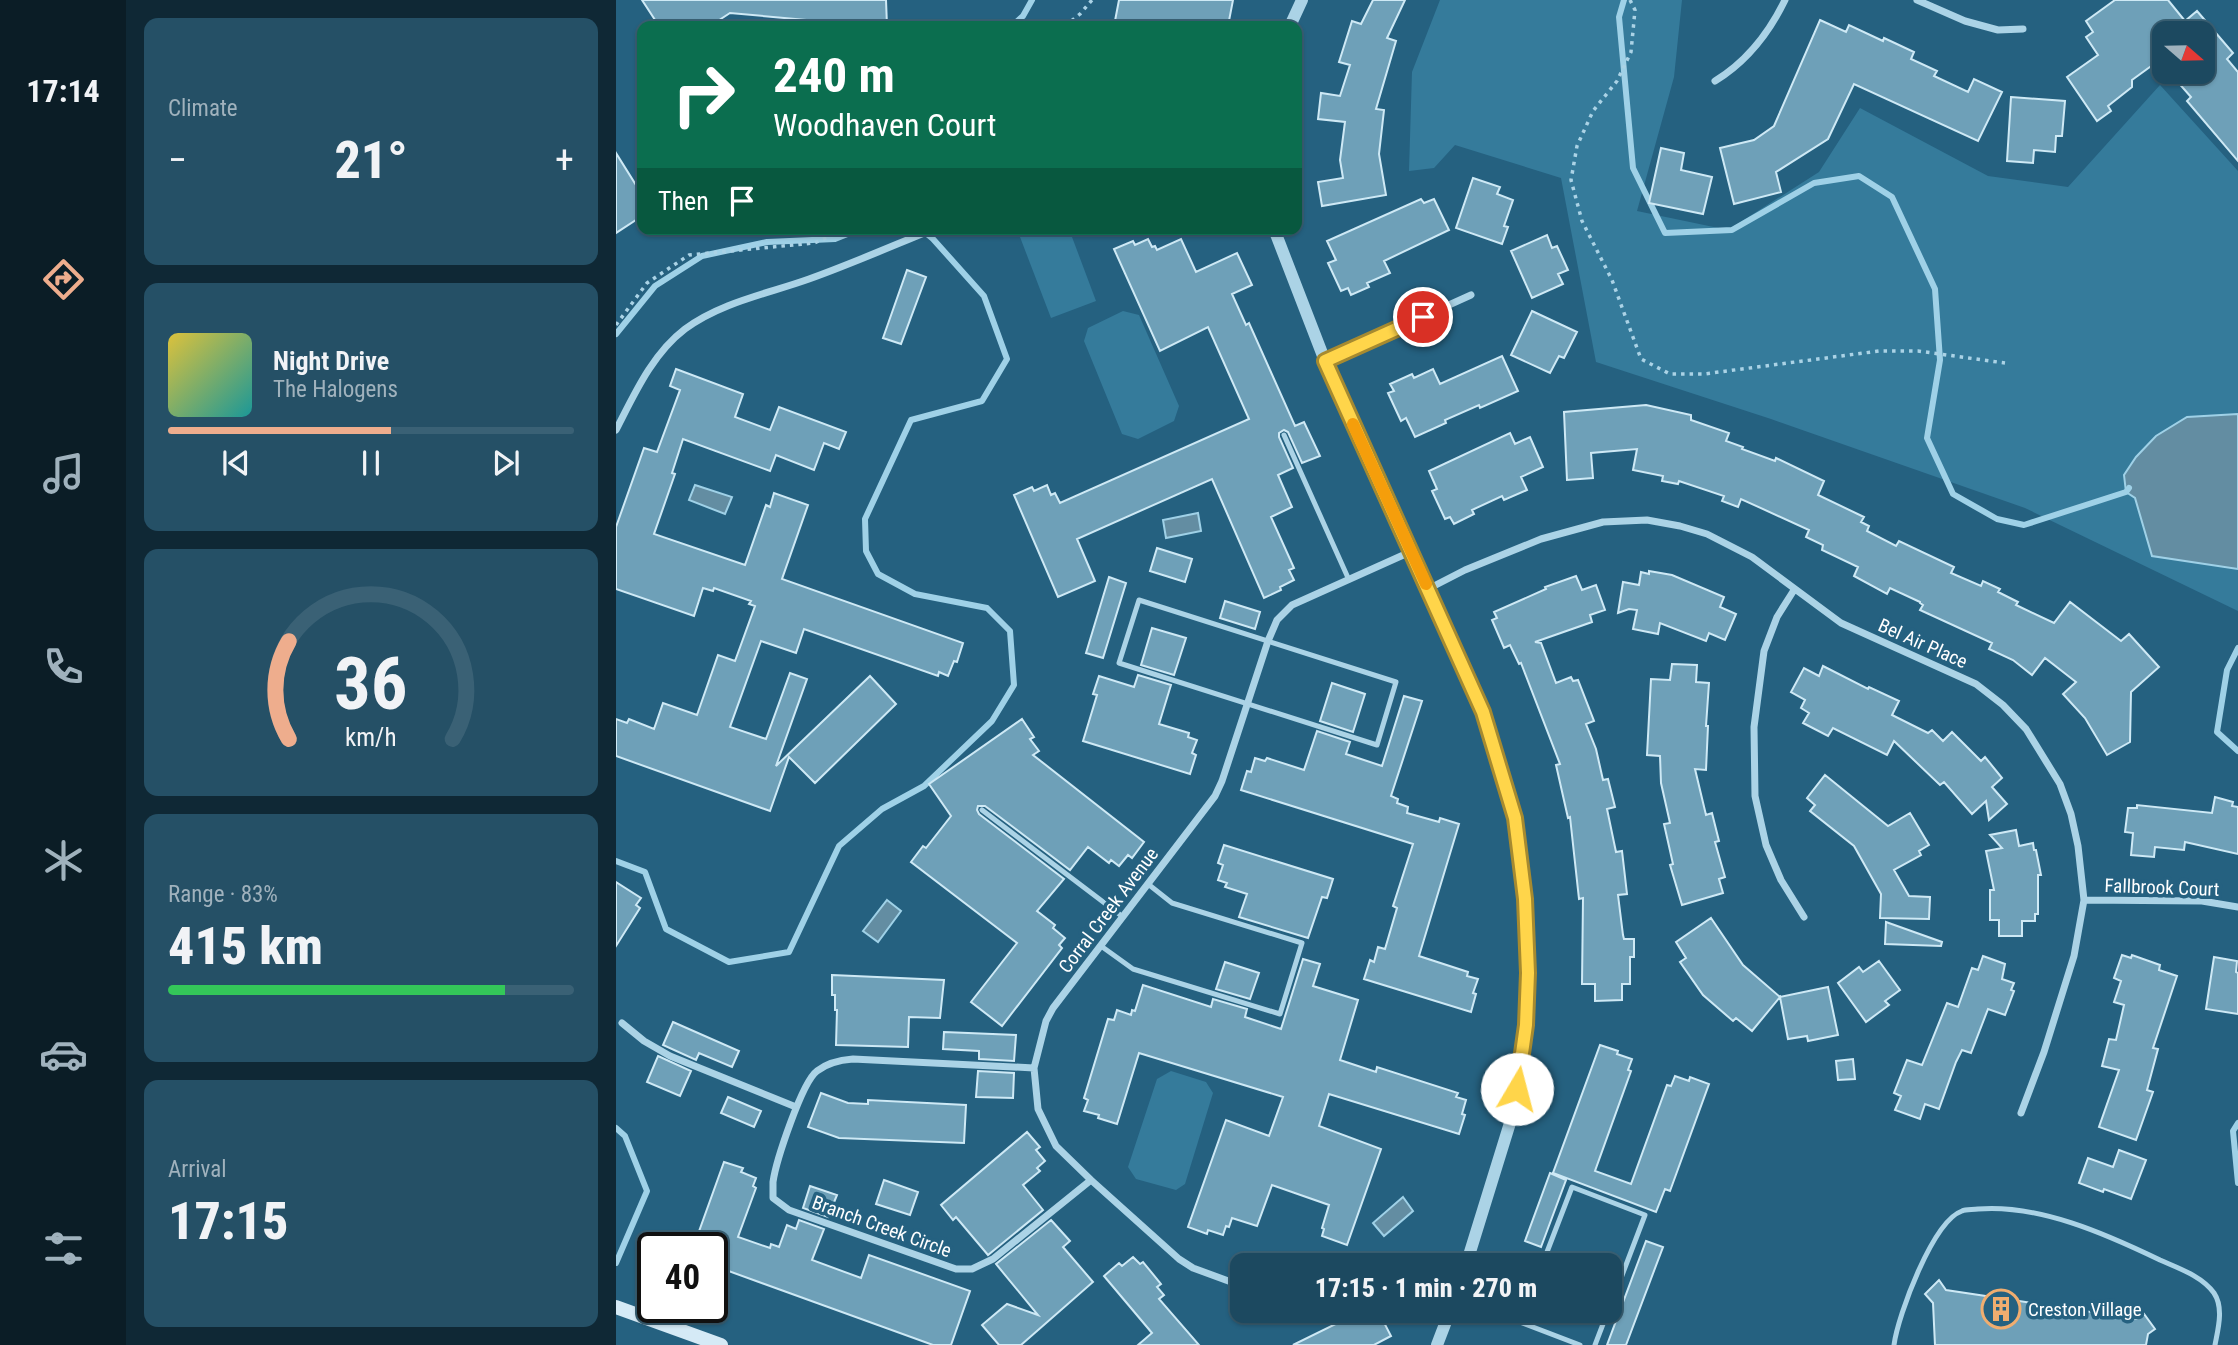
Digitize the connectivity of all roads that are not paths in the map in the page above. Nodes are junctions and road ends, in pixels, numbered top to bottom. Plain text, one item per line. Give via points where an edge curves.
1 (1302, 0) edge
2 (1785, 0) edge
3 (1917, 0) edge
4 (1292, 21) edge
5 (2023, 29) dead end
6 (1715, 81) dead end
7 (919, 235) edge
8 (1276, 235) edge
9 (1471, 295) dead end
10 (1325, 361) junction
11 (616, 430) edge
12 (1283, 435) dead end
13 (1410, 552) junction
14 (1349, 580) junction
15 (1428, 589) junction
16 (1794, 590) junction
17 (1268, 641) junction
18 (1248, 704) junction
19 (982, 810) dead end
20 (1148, 884) junction
21 (2084, 900) junction
22 (2238, 906) edge
23 (1123, 917) junction
24 (1804, 917) dead end
25 (1101, 946) junction
26 (622, 1023) dead end
27 (1034, 1068) junction
28 (796, 1107) junction
29 (2021, 1113) dead end
30 (1091, 1180) junction
31 (1470, 1253) edge
32 (1547, 1253) edge
33 (1622, 1275) edge
34 (1230, 1282) edge
35 (616, 1307) edge
36 (1445, 1323) edge
37 (1523, 1323) edge
38 (1604, 1323) edge
39 (721, 1345) edge
40 (1437, 1345) edge
41 (1580, 1345) edge
42 (1595, 1345) edge
43 (1894, 1345) edge
44 (2215, 1345) edge

1 - 4 street
2 - 6 street via 1755,47
3 - 5 street via 1998,30
7 - 11 street via 717,310 684,330 659,355
8 - 10 street
9 - 10 street
10 - 13 street
12 - 14 lane
13 - 14 street, Corral Creek Avenue
13 - 15 street
14 - 17 street, Corral Creek Avenue via 1292,605
15 - 16 street, Bel Air Place via 1541,539 1603,522 1647,520 1707,534 1752,557
15 - 31 street via 1483,712 1515,818 1525,899 1526,1025 1514,1110
16 - 21 street, Bel Air Place via 1841,623 1976,684 2026,729 2060,784 2071,814
16 - 24 street via 1764,651 1754,727 1755,796 1766,845
17 - 18 street, Corral Creek Avenue
17 - 18 lane via 1396,682 1377,745
17 - 18 lane via 1139,600 1119,663
18 - 20 street, Corral Creek Avenue via 1215,796
19 - 23 lane
20 - 23 street, Corral Creek Avenue
20 - 25 lane via 1172,903 1302,943 1280,1014 1133,969
21 - 22 street, Fallbrook Court via 2202,901
21 - 29 street, Bel Air Place via 2074,956
23 - 25 street, Corral Creek Avenue
25 - 27 street, Corral Creek Avenue via 1046,1021
26 - 28 street via 670,1056
27 - 28 street, Branch Creek Circle via 838,1061 816,1071
27 - 30 street, Corral Creek Avenue via 1038,1109 1056,1146
28 - 30 street, Branch Creek Circle via 773,1181 773,1198 789,1210 957,1269 972,1269 993,1259
30 - 34 street, Corral Creek Avenue via 1179,1259
32 - 33 lane via 1572,1187 1645,1215
35 - 39 main road
36 - 40 street
37 - 41 lane
38 - 42 lane
43 - 44 lane via 1914,1279 1946,1223 1962,1211 1995,1208 2048,1217 2108,1235 2189,1274 2215,1295 2220,1313

